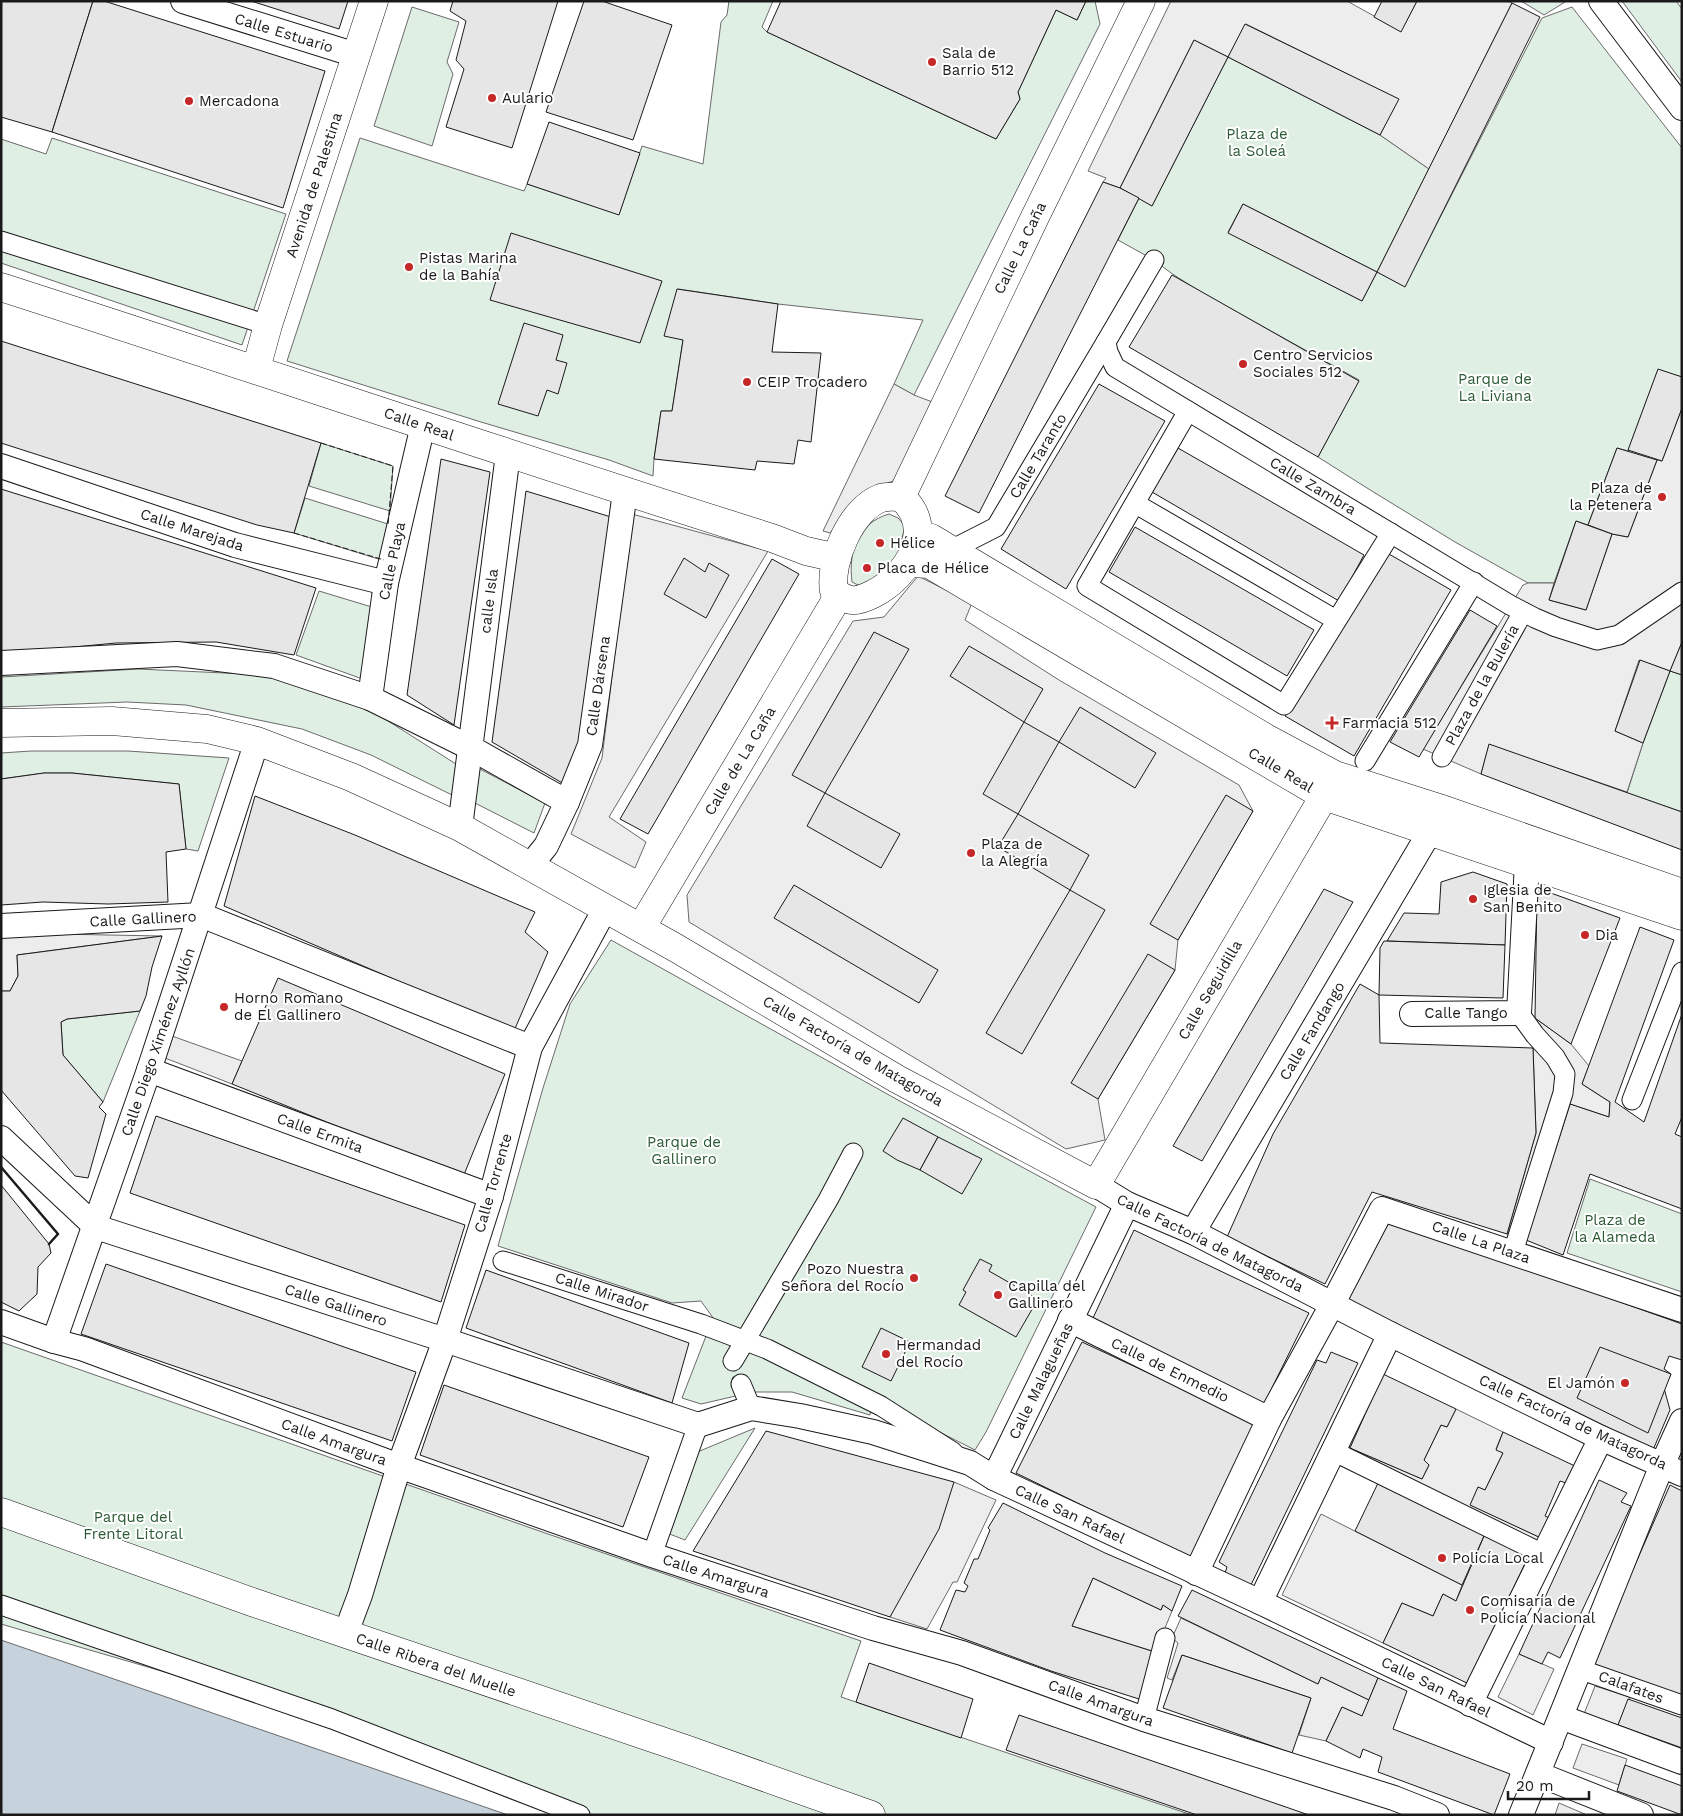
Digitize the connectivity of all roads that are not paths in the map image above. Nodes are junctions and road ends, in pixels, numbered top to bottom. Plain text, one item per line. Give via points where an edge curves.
1 (183, 1) edge
2 (374, 1) edge
3 (1141, 1) edge
4 (1601, 1) edge
5 (356, 55) junction
6 (1682, 108) edge
7 (1, 242) edge
8 (1154, 260) dead end
9 (1, 288) edge
10 (268, 325) junction
11 (1106, 342) junction
12 (256, 369) junction
13 (1188, 411) junction
14 (423, 425) junction
15 (508, 454) junction
16 (1, 466) edge
17 (626, 492) junction
18 (901, 497) junction
19 (1136, 504) junction
20 (1391, 532) junction
21 (918, 534) junction
22 (951, 550) junction
23 (837, 558) junction
24 (909, 563) junction
25 (1474, 582) junction
26 (386, 583) junction
27 (1682, 592) edge
28 (839, 595) junction
29 (1517, 608) junction
30 (1336, 620) junction
31 (1, 663) edge
32 (370, 698) junction
33 (1, 723) edge
34 (257, 741) junction
35 (471, 748) junction
36 (1442, 757) dead end
37 (1365, 762) dead end
38 (1330, 785) junction
39 (567, 802) junction
40 (460, 827) junction
41 (1430, 830) junction
42 (1527, 863) junction
43 (529, 867) junction
44 (1682, 893) edge
45 (605, 909) junction
46 (201, 915) junction
47 (1682, 916) edge
48 (1, 926) edge
49 (641, 928) junction
50 (1682, 972) edge
51 (1519, 1013) junction
52 (1412, 1014) dead end
53 (530, 1047) junction
54 (149, 1070) junction
55 (1632, 1100) dead end
56 (1, 1138) edge
57 (853, 1153) dead end
58 (1096, 1185) junction
59 (491, 1196) junction
60 (1127, 1204) junction
61 (96, 1227) junction
62 (1193, 1232) junction
63 (1513, 1252) junction
64 (503, 1261) dead end
65 (1333, 1303) junction
66 (1682, 1310) edge
67 (1070, 1320) junction
68 (1, 1322) edge
69 (1390, 1334) junction
70 (445, 1340) junction
71 (54, 1341) junction
72 (745, 1341) junction
73 (733, 1361) dead end
74 (741, 1384) dead end
75 (751, 1408) junction
76 (1269, 1419) junction
77 (1682, 1421) edge
78 (698, 1425) junction
79 (1601, 1438) junction
80 (1332, 1451) junction
81 (970, 1463) junction
82 (399, 1466) junction
83 (1672, 1470) edge
84 (994, 1478) junction
85 (1, 1512) edge
86 (1543, 1554) junction
87 (652, 1555) junction
88 (1196, 1573) junction
89 (1260, 1602) junction
90 (1, 1605) edge
91 (348, 1635) junction
92 (1165, 1638) dead end
93 (1579, 1669) junction
94 (1470, 1704) junction
95 (1682, 1706) edge
96 (1561, 1717) junction
97 (1144, 1718) junction
98 (1551, 1742) junction
99 (1682, 1762) edge
100 (1538, 1774) junction
101 (1391, 1806) edge
102 (580, 1815) edge
103 (871, 1815) edge
104 (1437, 1815) edge
105 (1521, 1815) edge
106 (1641, 1815) edge

1 - 5 street, Calle Estuario
2 - 5 street, Avenida de Palestina
3 - 18 street, Calle La Caña
4 - 6 street
5 - 10 street, Avenida de Palestina
7 - 10 street
8 - 11 street, Calle Taranto
9 - 12 street, Calle Real
10 - 12 street, Avenida de Palestina
11 - 13 street, Calle Zambra via 1115,367
11 - 22 street, Calle Taranto via 996,527
12 - 14 street, Calle Real
13 - 19 street
13 - 20 street, Calle Zambra
14 - 15 street, Calle Real
14 - 26 street, Calle Playa
15 - 17 street, Calle Real
15 - 35 street, calle Isla
16 - 26 street, Calle Marejada via 235,545
17 - 23 street, Calle Real via 806,551
17 - 39 street, Calle Dársena via 590,745
18 - 21 street via 910,505
18 - 23 street via 882,498 858,515
19 - 30 street
19 - 30 street via 1087,586 1284,705
20 - 25 street, Calle Zambra
20 - 30 street
21 - 22 street, Calle Real
21 - 24 street
22 - 38 street, Calle Real via 1266,738
23 - 28 street via 833,582
24 - 28 street via 895,579 866,597 851,600
24 - 38 street, Calle Real via 928,564 939,569
25 - 29 street, Calle Zambra
25 - 37 street
26 - 32 street, Calle Playa
27 - 29 street, Calle Zambra via 1618,635 1597,640
28 - 49 street, Calle de La Caña
29 - 36 street, Plaza de la Bulería
31 - 32 street via 177,654 274,666
32 - 35 street
33 - 34 street, Calle Factoría de Matagorda via 112,721 207,729
34 - 40 street, Calle Factoría de Matagorda via 351,777
34 - 46 street, Calle Diego Ximénez Ayllón
35 - 39 street
35 - 40 street, calle Isla
38 - 41 street, Calle Real
38 - 44 street, Calle Real via 1438,808
38 - 58 street, Calle Seguidilla
39 - 43 street, Calle Dársena via 546,846
40 - 43 street, Calle Factoría de Matagorda
41 - 42 street, Calle Real
41 - 62 street, Calle Fandango
42 - 47 street, Calle Real
42 - 51 street
43 - 45 street, Calle Factoría de Matagorda
45 - 49 street, Calle Factoría de Matagorda
45 - 53 street, Calle Torrente
46 - 48 street, Calle Gallinero
46 - 53 street, Calle Gallinero
46 - 54 street, Calle Diego Ximénez Ayllón
49 - 58 street, Calle Factoría de Matagorda via 897,1078
50 - 55 street
51 - 52 street, Calle Tango
51 - 63 street via 1565,1074 1563,1093
53 - 59 street, Calle Torrente
54 - 59 street, Calle Ermita
54 - 61 street, Calle Diego Ximénez Ayllón
56 - 61 street, Calle Gallinero
57 - 72 street
58 - 60 street, Calle Factoría de Matagorda
59 - 70 street, Calle Torrente
60 - 62 street, Calle Factoría de Matagorda
60 - 67 street, Calle Malagueñas
61 - 70 street, Calle Gallinero
61 - 71 street, Calle Diego Ximénez Ayllón
62 - 65 street, Calle Factoría de Matagorda
63 - 65 street, Calle La Plaza via 1382,1208
63 - 66 street, Calle La Plaza
64 - 72 street, Calle Mirador
65 - 69 street, Calle Factoría de Matagorda
65 - 76 street
67 - 76 street, Calle de Enmedio
67 - 84 street, Calle Malagueñas
68 - 71 street, Calle Amargura
69 - 79 street, Calle Factoría de Matagorda
69 - 80 street
70 - 78 street, Calle Gallinero
70 - 82 street, Calle Torrente
71 - 82 street, Calle Amargura via 84,1349
72 - 73 street
72 - 81 street, Calle Mirador via 881,1406
74 - 75 street
75 - 78 street, Calle San Rafael
75 - 81 street, Calle San Rafael via 873,1432
76 - 88 street
77 - 83 street
78 - 87 street
79 - 83 street, Calle Factoría de Matagorda
79 - 86 street
80 - 86 street
80 - 89 street
81 - 84 street, Calle San Rafael
82 - 87 street, Calle Amargura
82 - 91 street, Calle Torrente
83 - 93 street
84 - 88 street, Calle San Rafael
85 - 91 street, Calle Ribera del Muelle
86 - 94 street
87 - 97 street, Calle Amargura via 873,1628 962,1653
88 - 89 street, Calle San Rafael
89 - 94 street, Calle San Rafael
90 - 102 street via 332,1719
91 - 103 street, Calle Ribera del Muelle
92 - 97 street
93 - 95 street, Calafates
93 - 96 street
94 - 98 street, Calle San Rafael
96 - 98 street
96 - 99 street
97 - 101 street, Calle Amargura
98 - 100 street
100 - 105 street
100 - 106 street
101 - 104 street, Calle Amargura

